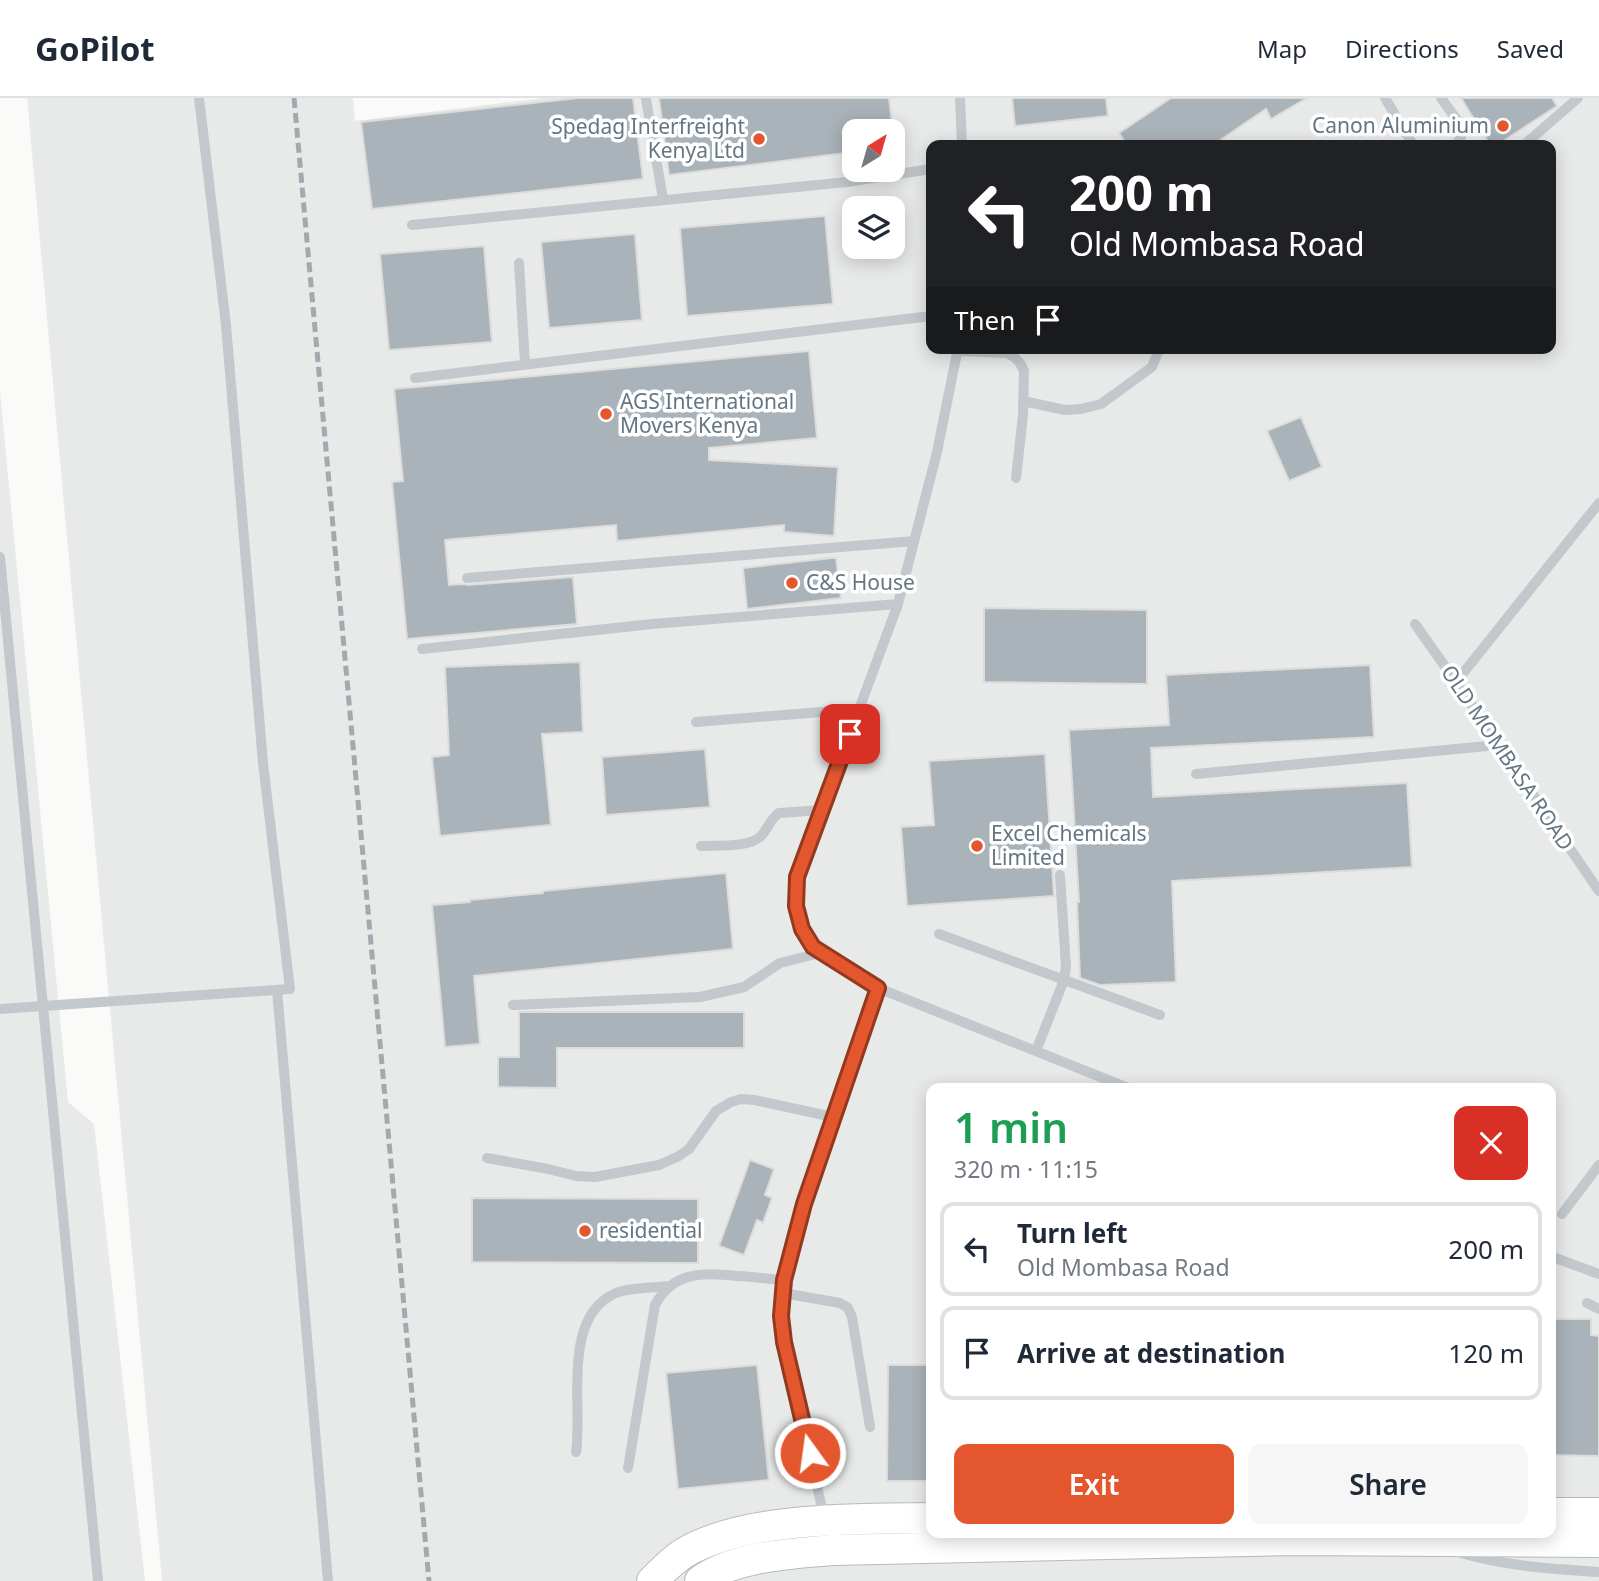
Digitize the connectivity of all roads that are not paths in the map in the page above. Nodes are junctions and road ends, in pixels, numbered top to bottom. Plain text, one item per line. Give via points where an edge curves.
1 (200, 98) edge
2 (960, 98) edge
3 (1385, 98) edge
4 (1441, 98) edge
5 (1578, 98) edge
6 (646, 99) edge
7 (962, 140) edge
8 (1410, 140) edge
9 (1460, 140) edge
10 (1530, 140) edge
11 (926, 170) edge
12 (663, 199) junction
13 (412, 225) dead end
14 (519, 263) dead end
15 (926, 317) edge
16 (957, 354) edge
17 (1009, 354) edge
18 (1157, 354) edge
19 (525, 365) junction
20 (415, 378) dead end
21 (1023, 401) junction
22 (1016, 478) dead end
23 (1599, 503) edge
24 (914, 541) junction
25 (0, 557) edge
26 (467, 578) dead end
27 (898, 604) junction
28 (1415, 624) dead end
29 (422, 649) dead end
30 (1456, 682) junction
31 (13, 690) junction
32 (0, 691) edge
33 (859, 709) junction
34 (696, 722) dead end
35 (1498, 745) junction
36 (1196, 774) dead end
37 (822, 810) junction
38 (701, 846) dead end
39 (1060, 874) dead end
40 (1599, 891) edge
41 (939, 934) dead end
42 (820, 953) junction
43 (1064, 980) junction
44 (878, 988) junction
45 (277, 990) junction
46 (513, 1004) dead end
47 (43, 1006) junction
48 (0, 1009) edge
49 (1160, 1015) dead end
50 (1036, 1051) junction
51 (1116, 1083) edge
52 (833, 1117) junction
53 (487, 1158) dead end
54 (1599, 1164) edge
55 (1562, 1214) dead end
56 (1556, 1258) edge
57 (1599, 1274) edge
58 (784, 1280) junction
59 (670, 1286) junction
60 (783, 1293) junction
61 (1587, 1303) dead end
62 (1599, 1309) edge
63 (870, 1427) dead end
64 (576, 1452) dead end
65 (628, 1468) dead end
66 (1556, 1513) edge
67 (1599, 1513) edge
68 (926, 1519) edge
69 (837, 1535) junction
70 (926, 1535) edge
71 (1356, 1538) edge
72 (1420, 1540) junction
73 (1599, 1542) edge
74 (1599, 1572) edge
75 (98, 1581) edge
76 (328, 1581) edge
77 (652, 1581) edge
78 (700, 1581) edge

1 - 45 lane via 226,325 263,762 290,989
2 - 7 lane
3 - 8 lane
4 - 9 lane via 1462,127
5 - 10 lane
6 - 12 lane
11 - 12 lane
12 - 13 lane
14 - 19 lane
15 - 19 lane
16 - 24 lane
17 - 21 lane via 1024,371
18 - 21 lane via 1152,367 1101,404 1065,410
19 - 20 lane
21 - 22 lane
23 - 30 lane
24 - 26 lane
24 - 27 lane
25 - 31 lane
27 - 29 lane
27 - 33 lane
28 - 30 lane, OLD MOMBASA ROAD
30 - 35 lane, OLD MOMBASA ROAD
31 - 32 lane
31 - 47 lane
33 - 34 lane
33 - 37 lane
35 - 36 lane
35 - 40 lane, OLD MOMBASA ROAD
37 - 38 lane via 779,813 751,843
37 - 42 lane via 797,877 796,906 802,929
39 - 43 lane
41 - 43 lane
42 - 44 lane
42 - 46 lane via 780,963 744,987 700,997
43 - 49 lane
43 - 50 lane
44 - 50 lane
44 - 52 lane
45 - 47 lane
45 - 76 lane
47 - 48 lane
47 - 75 lane
50 - 51 lane
52 - 53 lane via 741,1099 716,1111 679,1156 659,1165 595,1177
52 - 58 lane
54 - 55 lane
56 - 57 lane
58 - 59 lane via 712,1273 693,1275
58 - 60 lane
59 - 64 lane via 619,1292 597,1307 586,1323 577,1370
59 - 65 lane via 656,1305
60 - 63 lane via 848,1308
60 - 69 lane via 784,1342
61 - 62 lane
66 - 67 main road
68 - 69 main road
69 - 70 main road
69 - 77 main road via 759,1529 684,1553
69 - 78 main road via 720,1569
71 - 72 main road
72 - 73 main road
72 - 74 lane via 1480,1559

